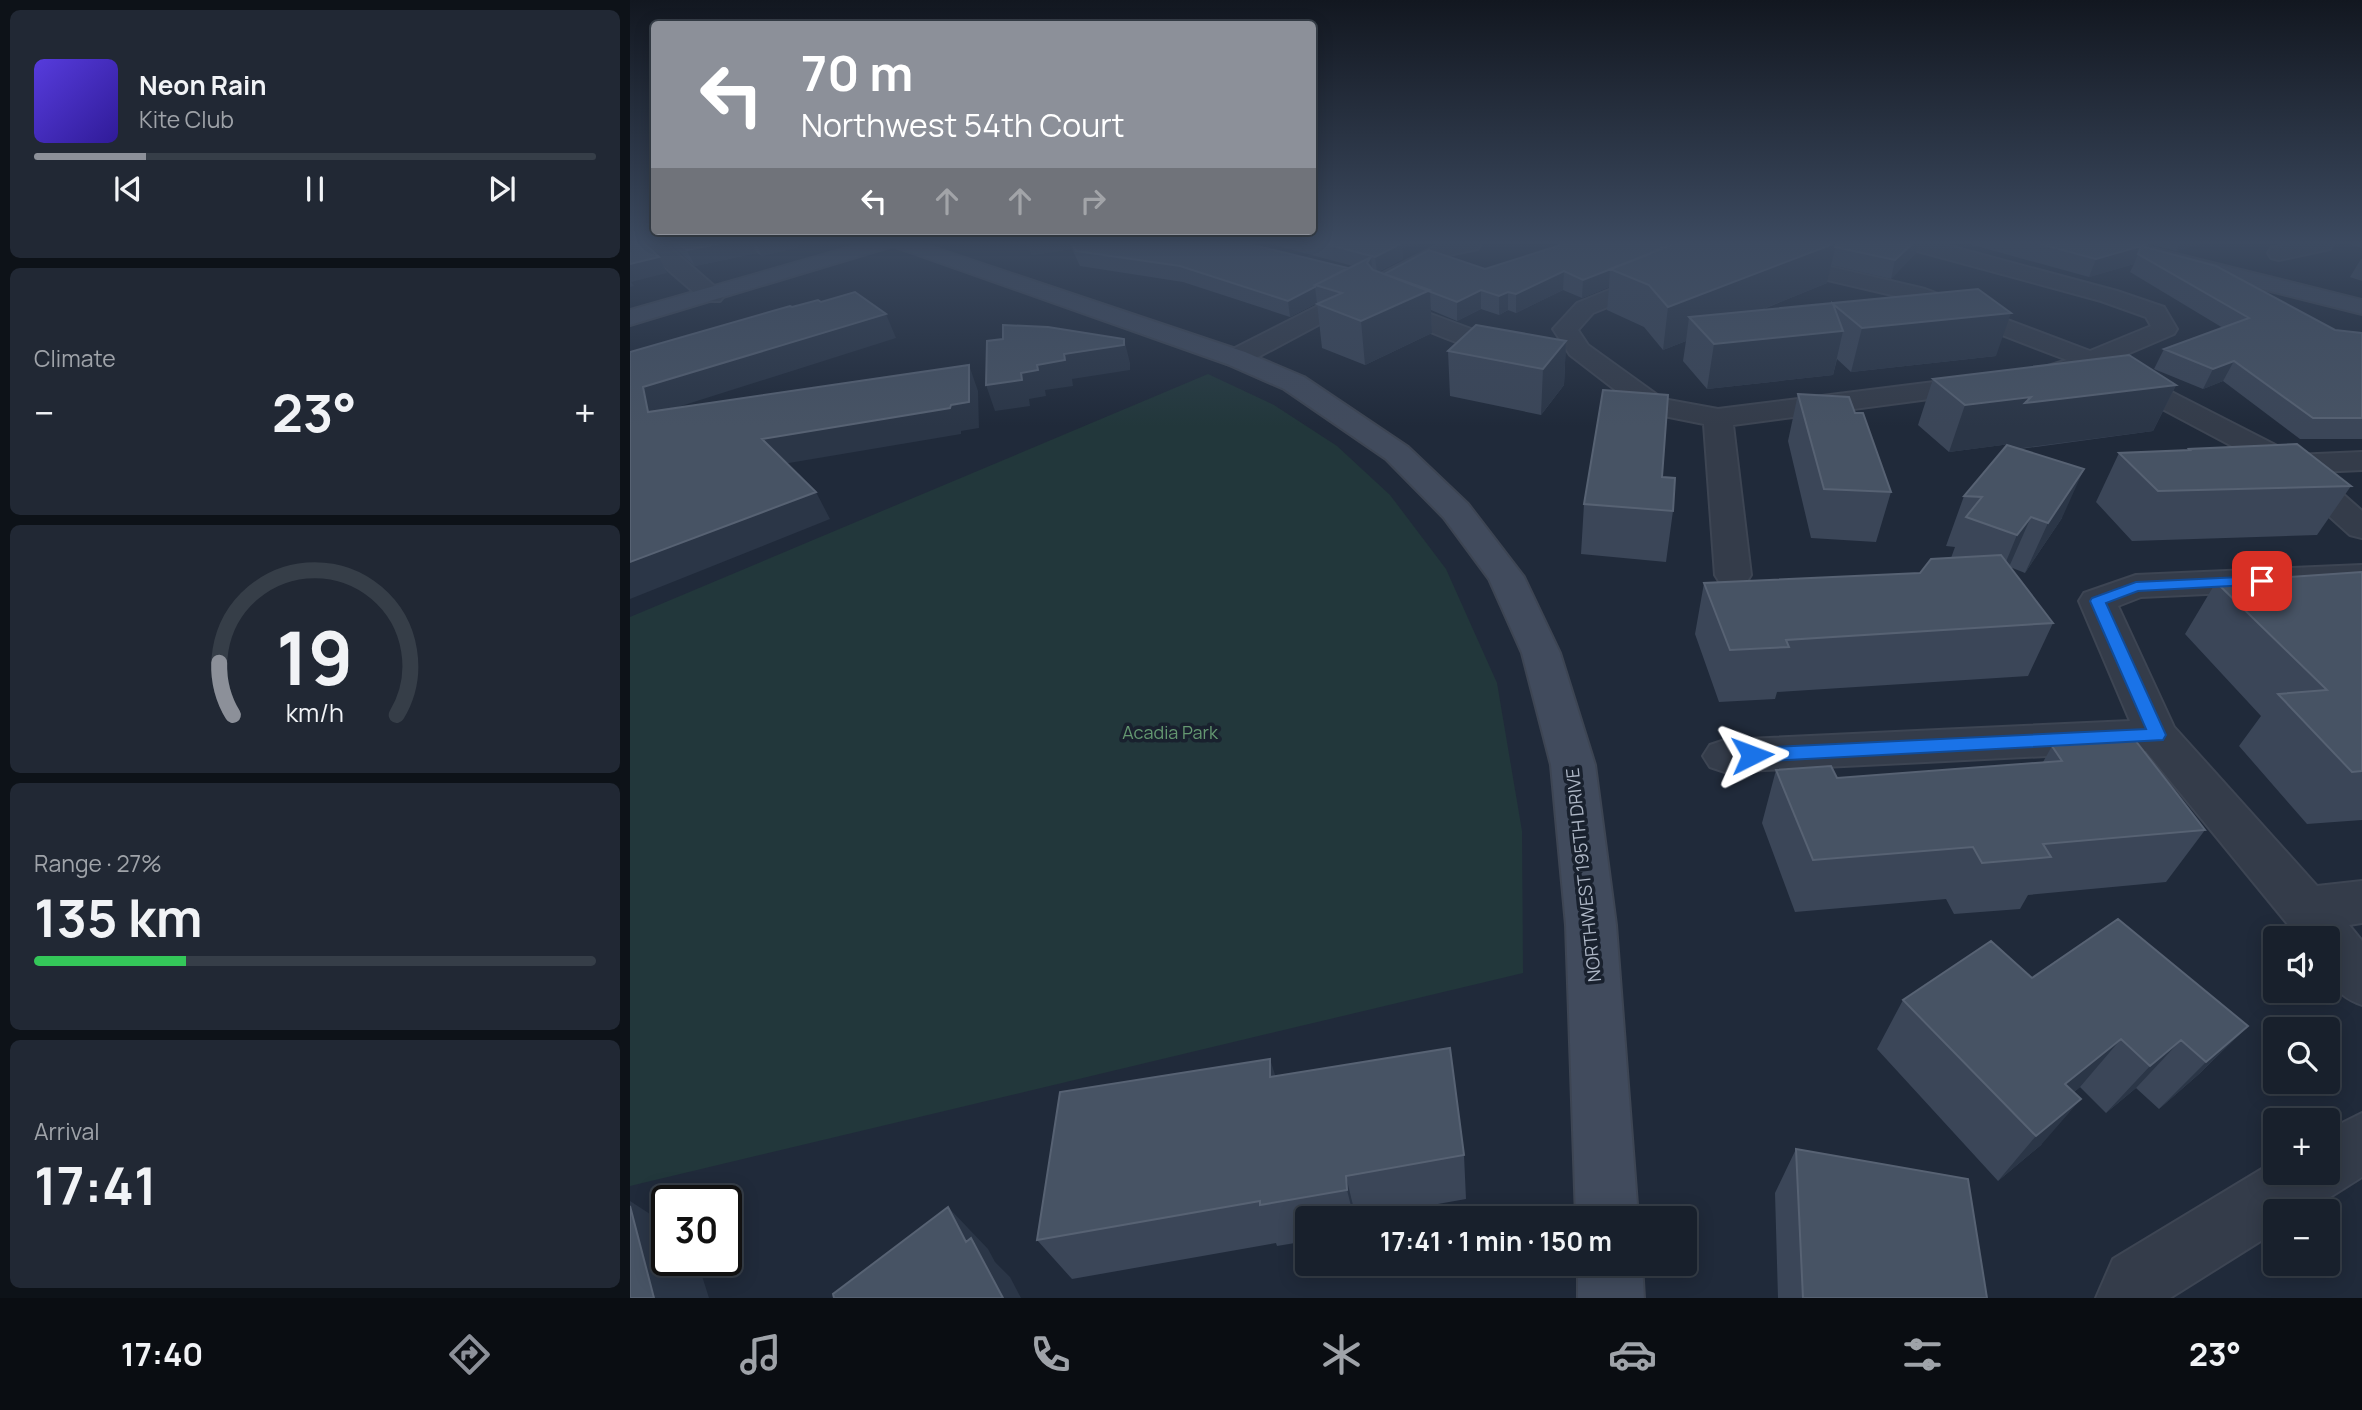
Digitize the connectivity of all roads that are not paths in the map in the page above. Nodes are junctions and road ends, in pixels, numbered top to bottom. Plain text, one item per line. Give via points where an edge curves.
1 (680, 305) edge
2 (1079, 305) edge
3 (1357, 305) edge
4 (1408, 305) edge
5 (1594, 305) edge
6 (1992, 305) edge
7 (2134, 305) edge
8 (630, 318) edge
9 (1579, 351) junction
10 (1236, 358) junction
11 (2090, 360) junction
12 (1717, 418) junction
13 (2362, 461) edge
14 (2290, 464) junction
15 (2362, 528) edge
16 (1733, 575) dead end
17 (2362, 576) edge
18 (2157, 735) junction
19 (1725, 757) dead end
20 (2362, 902) edge
21 (2306, 908) junction
22 (2362, 981) edge
23 (2362, 1143) edge
24 (2340, 1157) edge
25 (2293, 1185) edge
26 (1606, 1206) edge
27 (1610, 1276) edge
28 (1611, 1298) edge
29 (2129, 1298) edge

1 - 8 street
2 - 10 street, NORTHWEST 195TH DRIVE
3 - 10 street
4 - 9 street via 1502,349
5 - 9 street via 1565,329
6 - 11 street
7 - 11 street via 2155,312 2165,329
9 - 12 street via 1654,406
10 - 26 street, NORTHWEST 195TH DRIVE via 1294,383 1397,453 1455,511 1506,577 1541,653 1573,765 1591,925
11 - 12 street via 2051,376
11 - 14 street
12 - 16 street
13 - 14 street
14 - 15 street
17 - 18 street via 2136,586 2097,601
18 - 19 street
18 - 21 street
20 - 21 street
21 - 22 street
23 - 24 street
25 - 29 street via 2136,1282
27 - 28 street

